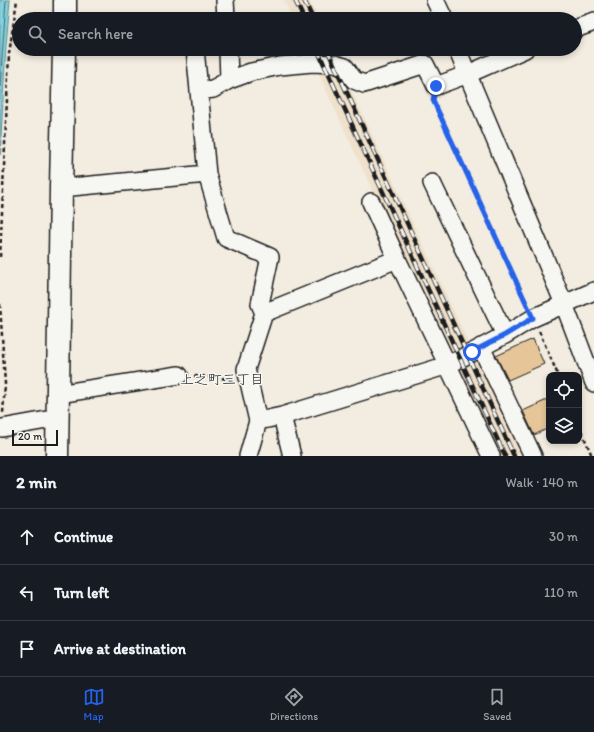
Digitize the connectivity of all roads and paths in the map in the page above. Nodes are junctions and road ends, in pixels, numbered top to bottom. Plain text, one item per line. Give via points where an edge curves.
1 (17, 0) edge
2 (65, 0) edge
3 (225, 0) edge
4 (435, 0) edge
5 (15, 12) edge
6 (65, 12) edge
7 (226, 12) edge
8 (441, 12) edge
9 (594, 22) edge
10 (582, 26) edge
11 (12, 34) edge
12 (64, 56) edge
13 (196, 56) edge
14 (228, 56) edge
15 (460, 56) edge
16 (509, 56) edge
17 (468, 74) junction
18 (229, 80) junction
19 (436, 86) junction
20 (199, 91) junction
21 (207, 174) junction
22 (432, 183) dead end
23 (61, 188) junction
24 (371, 202) dead end
25 (0, 257) edge
26 (397, 259) junction
27 (594, 291) edge
28 (0, 304) edge
29 (564, 304) junction
30 (264, 313) junction
31 (533, 318) junction
32 (505, 335) junction
33 (482, 347) junction
34 (448, 365) junction
35 (557, 372) edge
36 (179, 375) joint
37 (594, 383) edge
38 (249, 384) junction
39 (58, 394) junction
40 (282, 416) junction
41 (58, 418) junction
42 (258, 421) junction
43 (2, 428) joint
44 (582, 432) edge
45 (57, 456) edge
46 (248, 456) edge
47 (292, 456) edge
48 (491, 456) edge
49 (533, 456) edge
50 (592, 456) edge

1 - 5 path
2 - 6 street
3 - 7 street
4 - 8 street
9 - 10 street
11 - 25 path
12 - 23 street
13 - 20 street
14 - 18 street
15 - 17 street
16 - 17 street
17 - 19 street
17 - 29 street
18 - 19 street via 280,66 312,63 345,67 354,80 364,84 426,64
18 - 20 street via 213,89
19 - 31 path via 433,100
20 - 21 street
21 - 23 street
21 - 30 street via 226,238 270,257 260,304
22 - 32 street
23 - 39 street
24 - 26 street
26 - 30 street
26 - 34 street
27 - 29 street
28 - 43 path via 5,384
29 - 31 street
29 - 37 street
30 - 38 street via 246,369
31 - 32 street
31 - 35 path
32 - 33 street
33 - 34 street
33 - 49 street
34 - 40 street
34 - 48 street
36 - 38 path via 218,377
36 - 39 street
38 - 42 street
39 - 41 street
40 - 42 street
40 - 47 street
41 - 43 street
41 - 45 street
42 - 46 street
44 - 50 path

